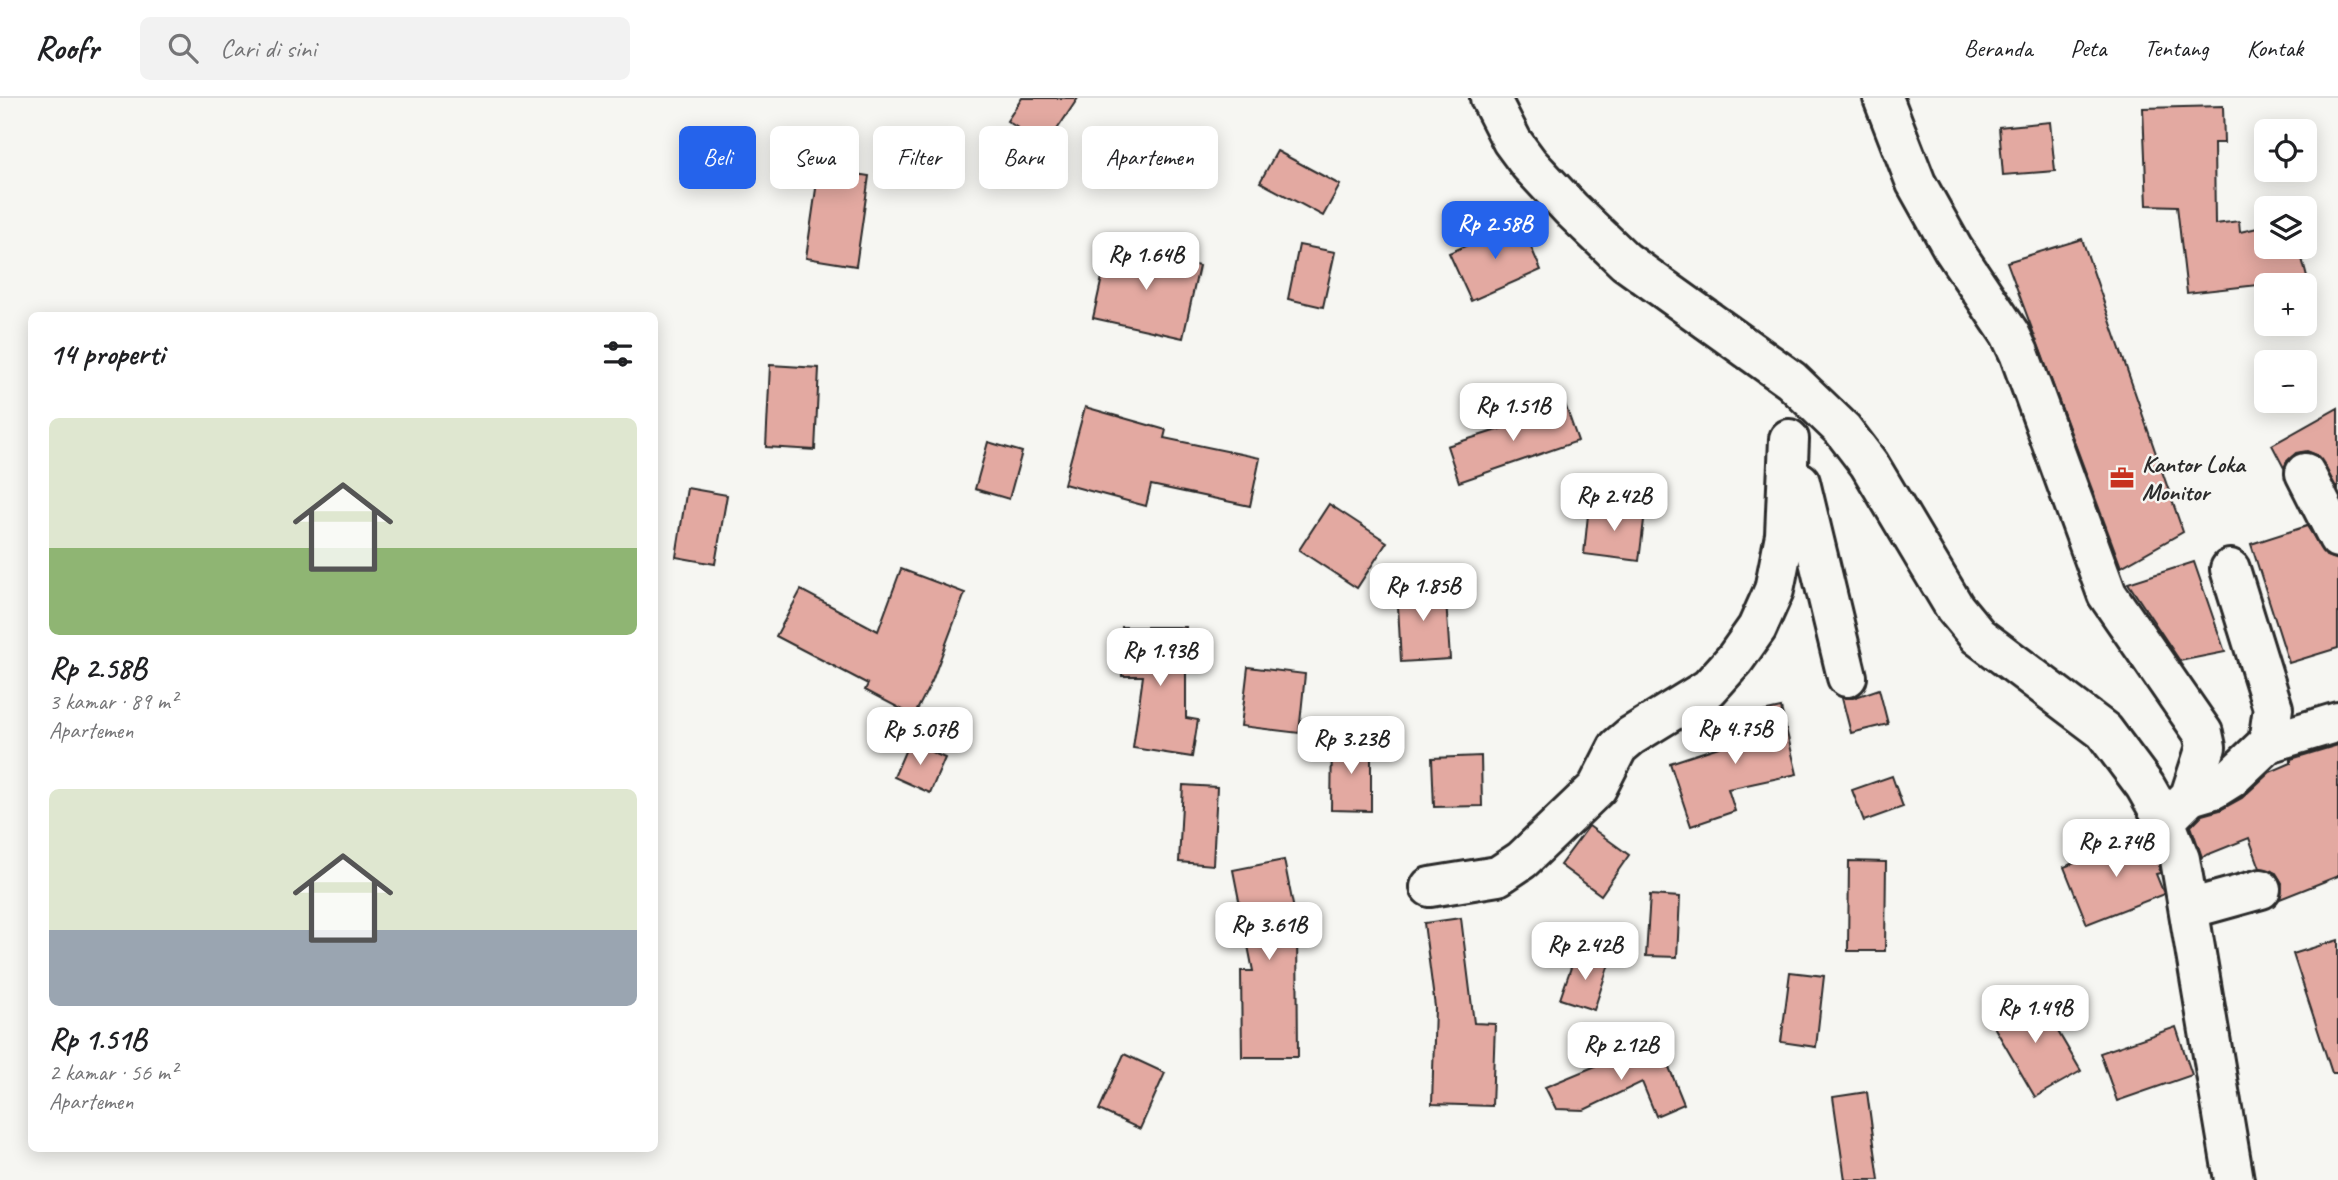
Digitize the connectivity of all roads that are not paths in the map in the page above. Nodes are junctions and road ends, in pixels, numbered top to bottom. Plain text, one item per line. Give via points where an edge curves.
1 (1490, 98) edge
2 (1884, 98) edge
3 (1791, 380) junction
4 (1789, 439) junction
5 (2305, 473) dead end
6 (2338, 538) edge
7 (2230, 569) dead end
8 (1847, 677) dead end
9 (2338, 722) edge
10 (2268, 743) junction
11 (2178, 809) junction
12 (1430, 887) dead end
13 (2261, 889) dead end
14 (2189, 909) junction
15 (2234, 1180) edge

1 - 3 street via 1529,164 1625,261
2 - 11 street via 1916,183 2019,353 2107,594 2203,733 2206,747
3 - 4 street
3 - 11 street via 1843,430 1869,464 1955,608 1978,636 2104,731 2145,786
4 - 8 street
4 - 12 street via 1785,536 1774,590 1757,628 1735,659 1709,688 1618,747 1597,788 1522,860 1498,876
5 - 6 street
7 - 10 street via 2273,708
9 - 10 street
10 - 11 street via 2230,779
11 - 14 street
13 - 14 street
14 - 15 street

